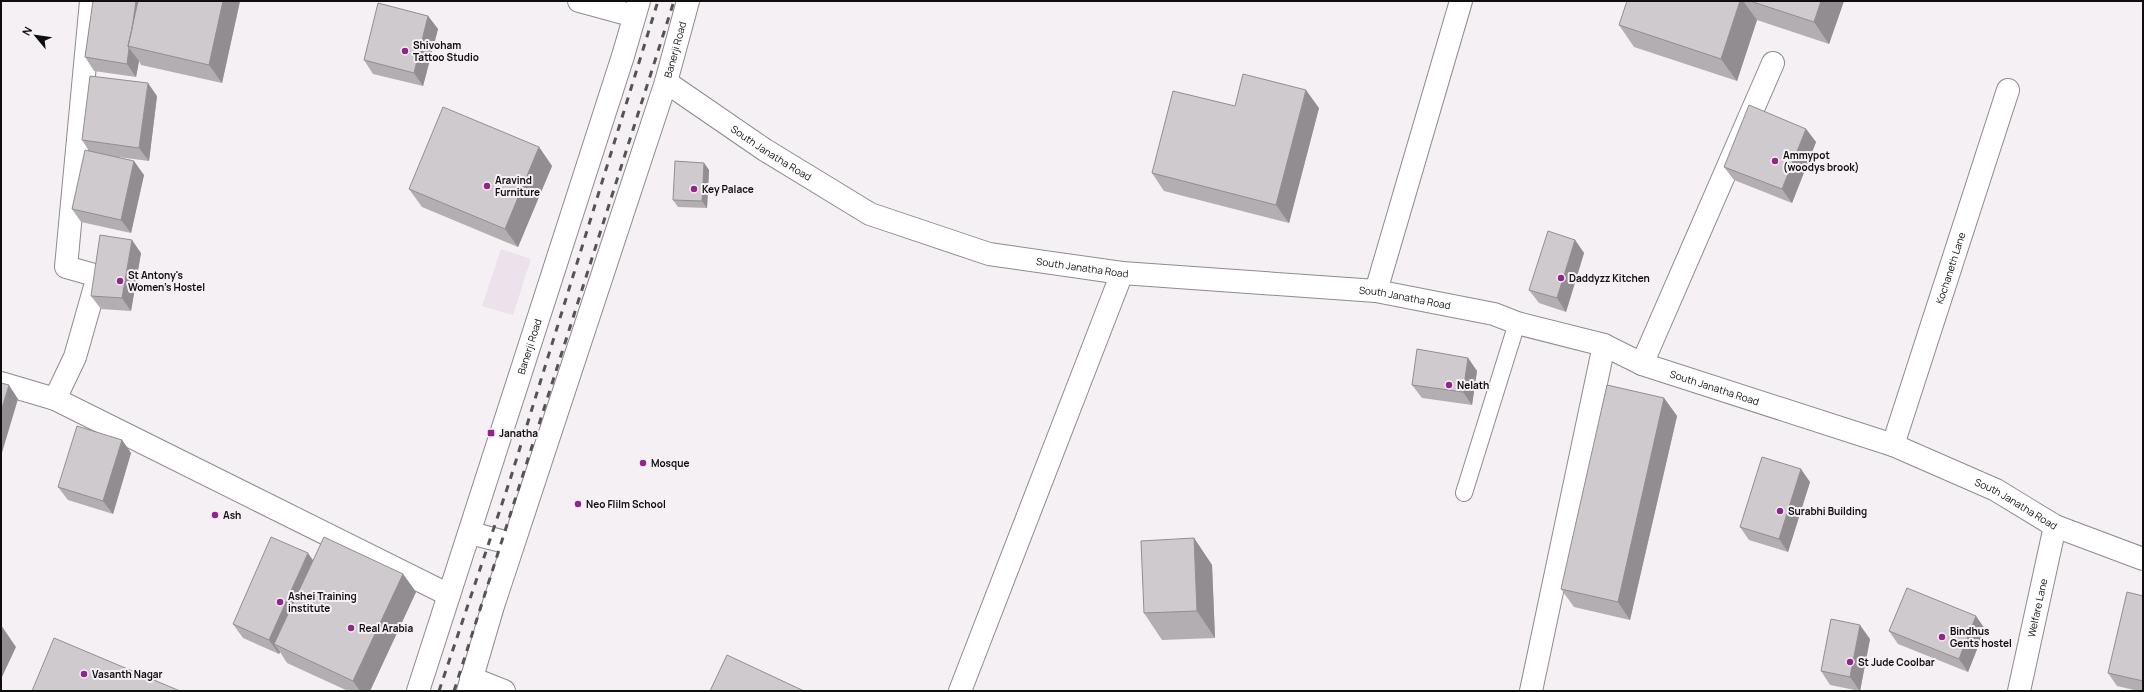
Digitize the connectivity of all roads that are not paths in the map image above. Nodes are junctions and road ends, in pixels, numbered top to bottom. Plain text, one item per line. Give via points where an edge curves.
1 (91, 1) edge
2 (579, 1) edge
3 (688, 1) edge
4 (1461, 1) edge
5 (637, 9) edge
6 (1774, 63) dead end
7 (666, 82) junction
8 (2008, 90) dead end
9 (1122, 273) junction
10 (1376, 290) junction
11 (1517, 322) junction
12 (1604, 345) junction
13 (1642, 364) junction
14 (1, 383) edge
15 (55, 399) junction
16 (1893, 445) junction
17 (1464, 493) dead end
18 (2055, 526) junction
19 (470, 533) junction
20 (513, 544) junction
21 (2143, 558) edge
22 (449, 595) junction
23 (469, 685) edge
24 (418, 691) edge
25 (504, 691) edge
26 (960, 691) edge
27 (1531, 691) edge
28 (2019, 691) edge

1 - 15 street via 66,267 98,276 75,356
2 - 5 street
3 - 7 street, Banerji Road
4 - 10 street
5 - 19 street, Banerji Road
6 - 13 street
7 - 9 street, South Janatha Road via 765,150 870,214 989,254
7 - 20 street, Banerji Road
8 - 16 street, Kochaneth Lane
9 - 10 street, South Janatha Road
9 - 26 street
10 - 11 street, South Janatha Road via 1494,314
11 - 12 street, South Janatha Road
11 - 17 lane
12 - 13 street, South Janatha Road
12 - 27 street
13 - 16 street, South Janatha Road
14 - 15 street
15 - 22 street
16 - 18 street, South Janatha Road via 1996,490
18 - 21 street, South Janatha Road
18 - 28 street, Welfare Lane
19 - 20 street
19 - 22 street, Banerji Road
20 - 23 street, Banerji Road
22 - 24 street, Banerji Road
23 - 25 street

